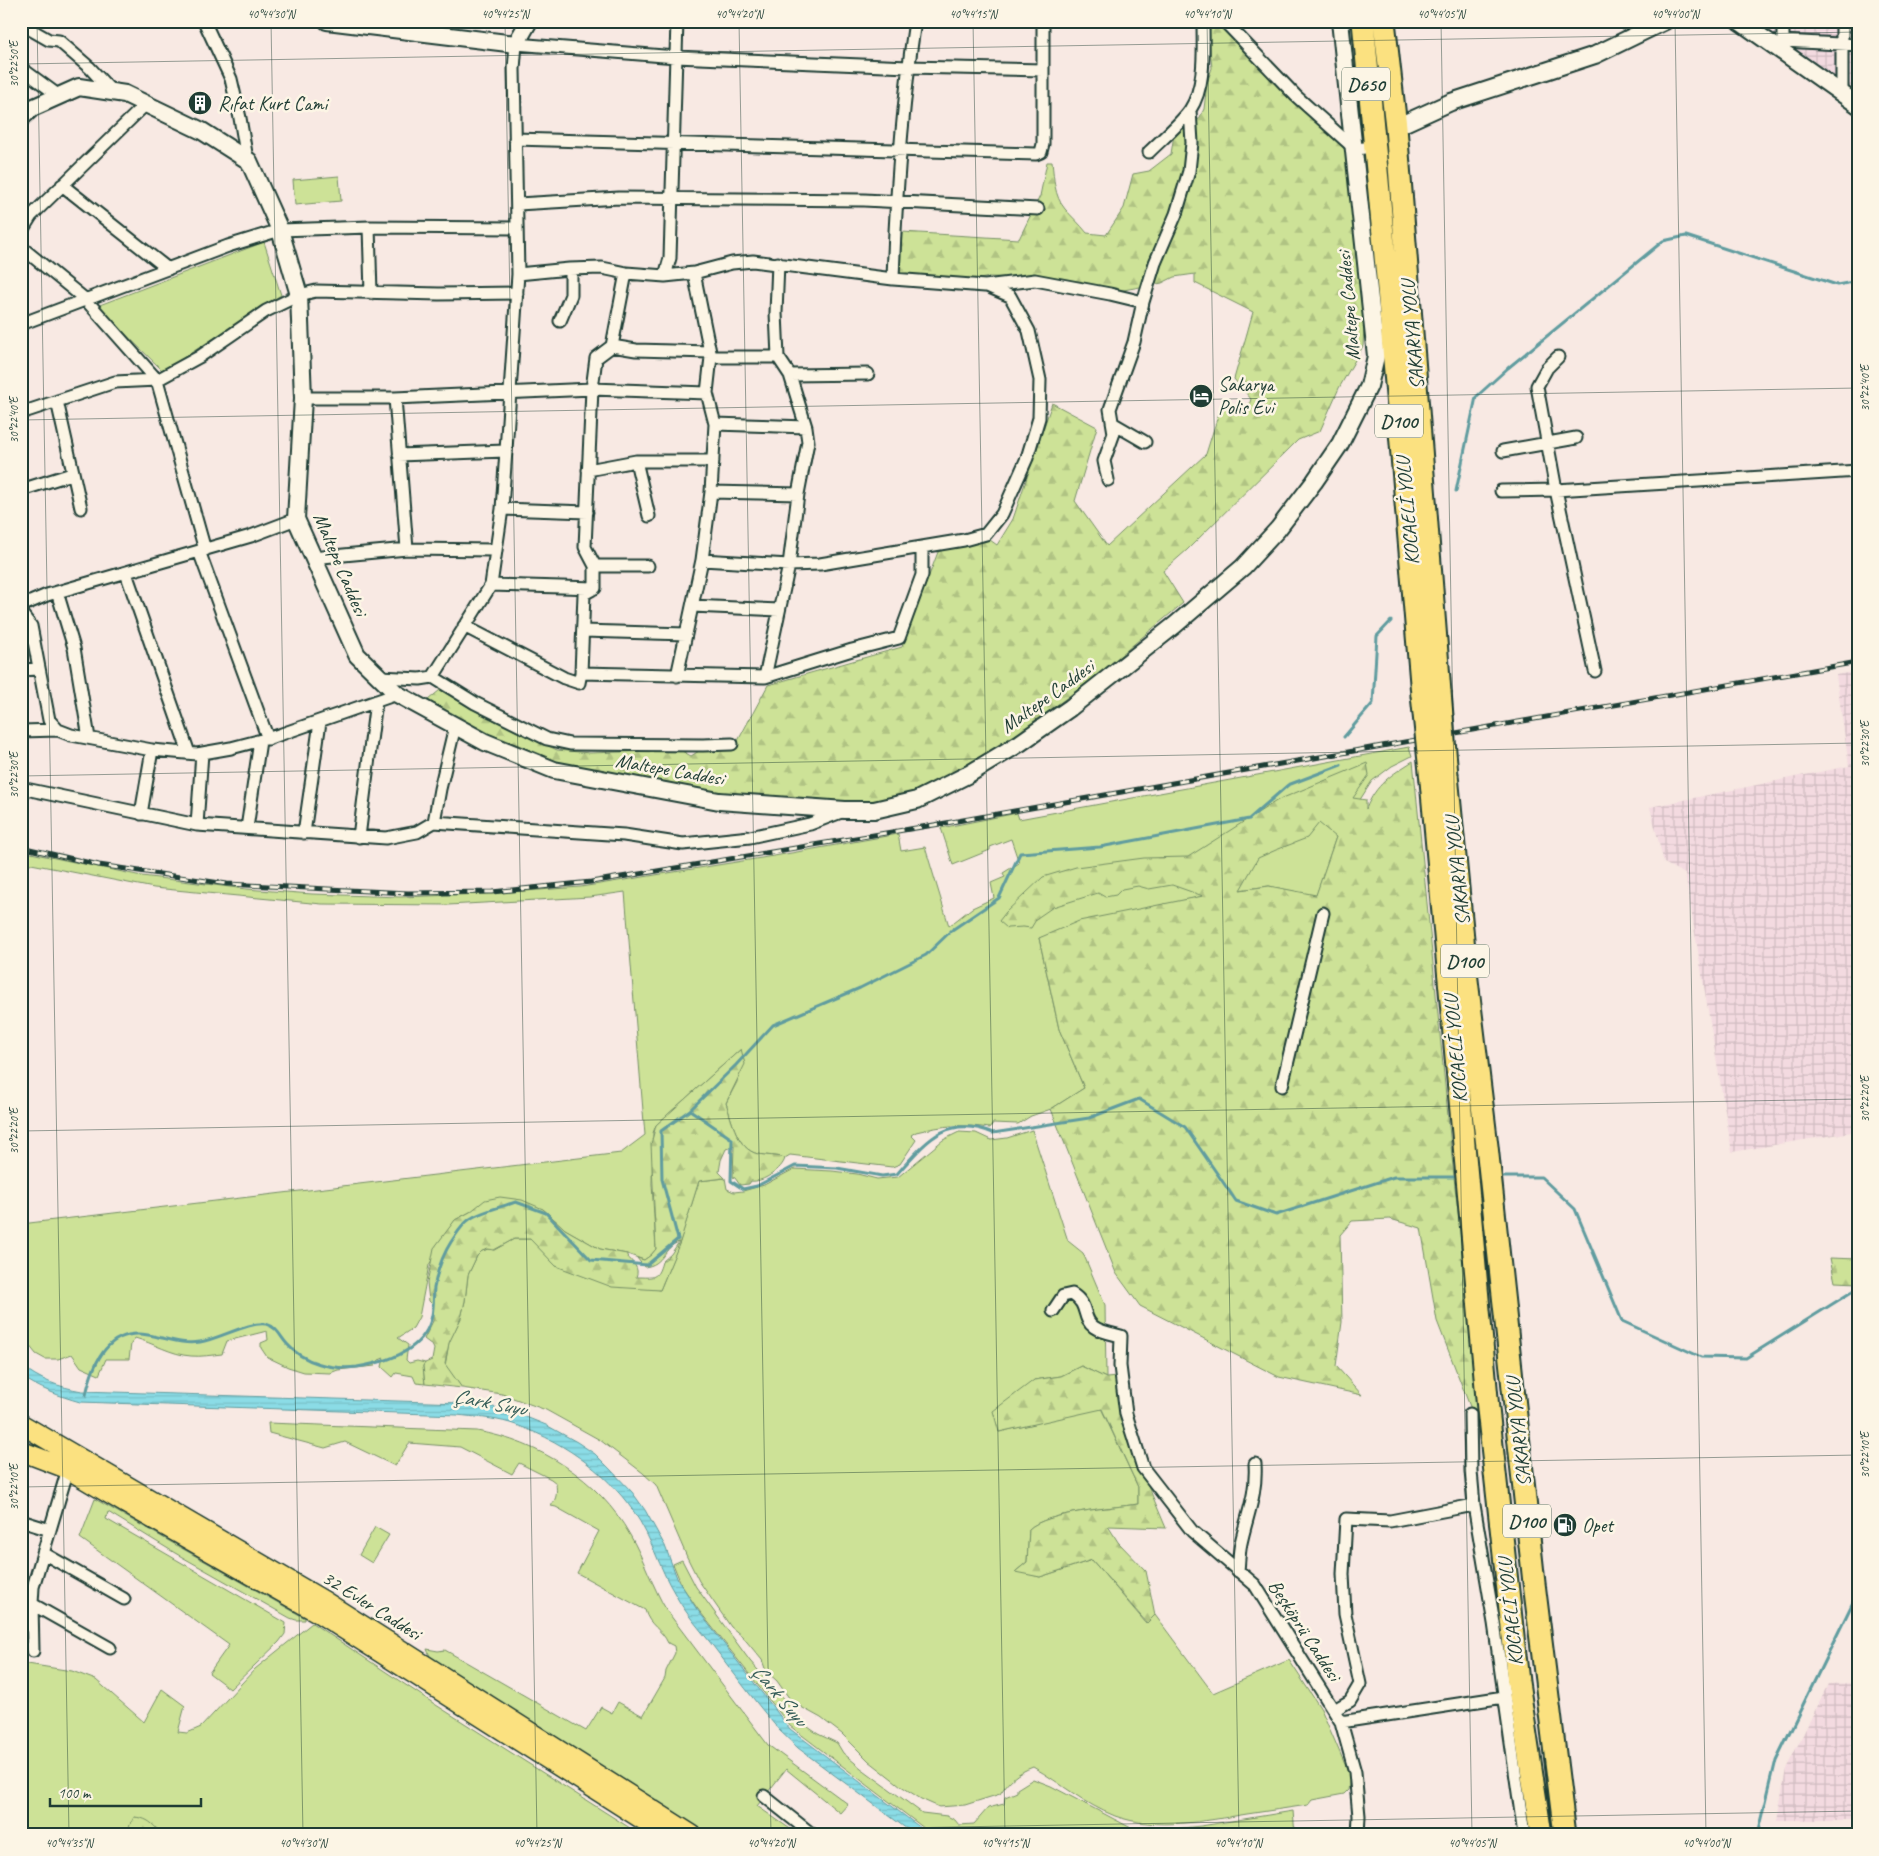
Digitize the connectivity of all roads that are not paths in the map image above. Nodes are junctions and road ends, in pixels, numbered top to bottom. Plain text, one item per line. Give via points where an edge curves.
1 (204, 21) edge
2 (327, 21) edge
3 (529, 21) edge
4 (677, 21) edge
5 (914, 21) edge
6 (1043, 21) edge
7 (1203, 21) edge
8 (1224, 21) edge
9 (1340, 21) edge
10 (1358, 21) edge
11 (1363, 21) edge
12 (1384, 21) edge
13 (1393, 21) edge
14 (1665, 21) edge
15 (1739, 21) edge
16 (1783, 21) edge
17 (1842, 21) edge
18 (21, 24) edge
19 (516, 44) junction
20 (1842, 44) junction
21 (1858, 45) edge
22 (1784, 46) junction
23 (676, 56) junction
24 (908, 67) junction
25 (21, 68) edge
26 (1389, 69) junction
27 (1043, 70) junction
28 (112, 92) junction
29 (1842, 94) junction
30 (59, 96) junction
31 (146, 104) junction
32 (1858, 105) edge
33 (1190, 110) junction
34 (21, 118) edge
35 (1396, 127) junction
36 (515, 139) junction
37 (674, 144) junction
38 (1365, 148) junction
39 (900, 150) junction
40 (1149, 152) dead end
41 (247, 159) junction
42 (62, 185) junction
43 (672, 199) junction
44 (896, 201) junction
45 (518, 204) junction
46 (1038, 209) dead end
47 (368, 227) junction
48 (517, 228) junction
49 (280, 230) junction
50 (21, 232) edge
51 (21, 247) edge
52 (778, 263) junction
53 (168, 269) junction
54 (571, 269) junction
55 (626, 273) junction
56 (694, 273) junction
57 (518, 274) junction
58 (665, 276) junction
59 (893, 279) junction
60 (985, 286) junction
61 (371, 293) junction
62 (517, 293) junction
63 (300, 295) junction
64 (86, 300) junction
65 (1143, 302) junction
66 (560, 321) dead end
67 (21, 324) edge
68 (612, 346) junction
69 (711, 355) junction
70 (778, 357) junction
71 (1558, 357) dead end
72 (868, 374) dead end
73 (790, 376) junction
74 (157, 380) junction
75 (592, 389) junction
76 (707, 393) junction
77 (509, 394) junction
78 (304, 398) junction
79 (395, 398) junction
80 (57, 401) junction
81 (21, 413) edge
82 (715, 424) junction
83 (1114, 424) junction
84 (806, 427) junction
85 (1576, 438) dead end
86 (1145, 442) dead end
87 (1547, 443) junction
88 (505, 451) junction
89 (1503, 451) dead end
90 (400, 455) junction
91 (636, 461) junction
92 (713, 461) junction
93 (588, 470) junction
94 (1858, 471) edge
95 (72, 474) junction
96 (1108, 480) dead end
97 (21, 490) edge
98 (1556, 490) junction
99 (1501, 491) dead end
100 (711, 492) junction
101 (798, 494) junction
102 (81, 508) dead end
103 (502, 509) junction
104 (587, 512) junction
105 (649, 516) dead end
106 (296, 519) junction
107 (922, 547) junction
108 (407, 549) junction
109 (202, 550) junction
110 (495, 550) junction
111 (312, 558) junction
112 (702, 560) junction
113 (789, 565) junction
114 (595, 566) junction
115 (648, 566) dead end
116 (126, 572) junction
117 (492, 585) junction
118 (595, 588) junction
119 (57, 592) junction
120 (21, 606) edge
121 (692, 606) junction
122 (779, 610) junction
123 (21, 613) edge
124 (464, 626) junction
125 (583, 631) junction
126 (686, 634) junction
127 (38, 669) junction
128 (21, 670) edge
129 (1594, 670) dead end
130 (581, 673) junction
131 (677, 676) junction
132 (380, 677) junction
133 (433, 677) junction
134 (765, 677) junction
135 (397, 694) junction
136 (1431, 694) junction
137 (376, 701) junction
138 (320, 722) junction
139 (455, 726) junction
140 (58, 730) junction
141 (21, 731) edge
142 (89, 738) junction
143 (264, 740) junction
144 (732, 744) dead end
145 (152, 750) junction
146 (189, 753) junction
147 (202, 753) junction
148 (1439, 778) junction
149 (21, 788) edge
150 (845, 810) junction
151 (141, 814) junction
152 (434, 822) junction
153 (197, 825) junction
154 (247, 828) junction
155 (304, 834) junction
156 (359, 837) junction
157 (1323, 913) dead end
158 (1282, 1086) dead end
159 (1053, 1311) dead end
160 (1470, 1414) dead end
161 (21, 1424) edge
162 (21, 1450) edge
163 (1255, 1464) dead end
164 (68, 1469) junction
165 (1474, 1505) junction
166 (21, 1522) edge
167 (50, 1530) junction
168 (43, 1552) junction
169 (1238, 1571) junction
170 (124, 1599) dead end
171 (32, 1604) junction
172 (110, 1648) dead end
173 (33, 1651) dead end
174 (1504, 1697) junction
175 (1334, 1710) junction
176 (1341, 1722) junction
177 (764, 1796) dead end
178 (1532, 1833) edge
179 (667, 1835) edge
180 (692, 1835) edge
181 (813, 1835) edge
182 (1358, 1835) edge
183 (1565, 1835) edge

1 - 41 street via 231,79
2 - 19 street
3 - 19 street
4 - 23 street
5 - 24 street
6 - 27 street
7 - 33 street via 1204,65
8 - 38 street via 1296,96
9 - 38 street, Maltepe Caddesi
10 - 38 highway, D650
11 - 38 highway, D100
12 - 26 highway, D100
13 - 26 highway, D650
14 - 35 street via 1595,55 1451,102
15 - 22 street
16 - 22 street
17 - 20 street
18 - 28 street via 49,40 59,41
19 - 23 street
19 - 36 street
20 - 21 street
20 - 22 street
20 - 29 street
22 - 29 street
23 - 24 street
23 - 37 street
24 - 27 street
24 - 39 street
25 - 30 street
26 - 35 highway, SAKARYA YOLU / D100
27 - 39 street via 1041,152
28 - 30 street, Maltepe Caddesi via 79,87
28 - 31 street, Maltepe Caddesi
29 - 32 street
30 - 34 street, Maltepe Caddesi via 32,108
31 - 41 street, Maltepe Caddesi via 202,130
31 - 42 street
33 - 40 street
33 - 65 street via 1192,143 1189,170
35 - 136 highway, SAKARYA YOLU / D100
36 - 37 street
36 - 45 street
37 - 39 street
37 - 43 street
38 - 136 highway, KOCAELİ YOLU / D100 via 1389,298
38 - 150 street, Maltepe Caddesi via 1376,356 1374,371 1340,444 1284,521 1242,567 1175,625 1020,743 918,800 874,810
39 - 44 street
41 - 49 street, Maltepe Caddesi
42 - 50 street via 31,216
42 - 53 street
43 - 44 street
43 - 45 street via 588,199
43 - 58 street via 670,258
44 - 46 street
44 - 59 street
45 - 48 street
47 - 48 street
47 - 49 street
47 - 61 street
48 - 57 street
49 - 53 street
49 - 63 street, Maltepe Caddesi
51 - 64 street
52 - 56 street via 732,263
52 - 59 street
52 - 70 street
53 - 64 street
54 - 55 street via 602,268
54 - 57 street
54 - 66 street via 571,295
55 - 58 street
55 - 68 street
56 - 58 street
56 - 69 street
57 - 62 street
59 - 60 street
60 - 65 street via 1035,280
60 - 107 street via 1010,296 1029,331 1040,380 1039,418 1010,498 986,534
61 - 62 street
61 - 63 street via 316,291
62 - 77 street
63 - 74 street via 266,311 199,357
63 - 78 street, Maltepe Caddesi
64 - 67 street
64 - 74 street
65 - 83 street via 1134,342 1110,409
68 - 69 street
68 - 75 street via 596,358
69 - 70 street
69 - 76 street
70 - 73 street
71 - 87 street via 1537,386
72 - 73 street
73 - 84 street
74 - 80 street via 115,382
74 - 109 street
75 - 76 street
75 - 77 street
75 - 93 street
76 - 82 street
77 - 79 street
77 - 88 street
78 - 79 street
78 - 106 street, Maltepe Caddesi
79 - 90 street
80 - 81 street
80 - 95 street
82 - 84 street
82 - 92 street
83 - 86 street
83 - 96 street via 1104,460
84 - 101 street via 808,442
85 - 87 street
87 - 89 street
87 - 98 street
88 - 90 street
88 - 103 street
90 - 108 street
91 - 92 street
91 - 93 street
91 - 105 street
92 - 100 street
93 - 104 street
94 - 98 street
95 - 97 street
95 - 102 street
98 - 99 street
98 - 129 street
100 - 101 street
100 - 112 street
101 - 113 street
103 - 104 street
103 - 110 street
104 - 114 street via 585,547
106 - 109 street
106 - 111 street, Maltepe Caddesi
107 - 113 street via 820,564
107 - 134 street via 922,575 898,638
108 - 110 street
108 - 111 street
109 - 116 street
109 - 143 street
110 - 117 street
111 - 132 street, Maltepe Caddesi via 357,655
112 - 113 street
112 - 121 street
113 - 122 street
114 - 115 street
114 - 118 street
116 - 119 street
116 - 146 street
117 - 118 street
117 - 124 street
118 - 125 street via 584,594
119 - 120 street
119 - 142 street via 74,648
121 - 122 street
121 - 126 street
122 - 134 street
123 - 127 street via 31,626
124 - 130 street via 564,678 579,683
124 - 133 street
125 - 126 street
125 - 130 street
126 - 131 street
127 - 128 street
127 - 140 street via 49,720
130 - 131 street
131 - 134 street
132 - 133 street
132 - 135 street, Maltepe Caddesi
133 - 144 street via 475,703 547,739 570,744
135 - 137 street
135 - 139 street, Maltepe Caddesi
136 - 148 highway, D100, bridge
137 - 138 street
137 - 156 street
138 - 143 street
138 - 155 street
139 - 150 street, Maltepe Caddesi via 554,770 719,801
139 - 152 street
140 - 141 street
140 - 142 street
142 - 145 street
143 - 147 street
143 - 154 street
145 - 146 street
145 - 151 street
146 - 147 street
147 - 153 street
148 - 178 highway, KOCAELİ YOLU / D100 via 1469,1209
148 - 183 highway, SAKARYA YOLU / D100 via 1487,1146
149 - 151 street
150 - 152 street via 810,824 776,832 683,844 624,835
151 - 153 street
152 - 156 street via 417,832 386,838
153 - 154 street
154 - 155 street
155 - 156 street
157 - 158 street
159 - 169 street, Beşköprü Caddesi via 1063,1296 1072,1294 1081,1300 1089,1323 1095,1329 1121,1336 1120,1366 1126,1414 1143,1468 1192,1531
160 - 165 street
161 - 180 main road, 32 Evler Caddesi via 324,1601
162 - 164 main road, 32 Evler Caddesi
163 - 169 street via 1252,1506 1241,1543
164 - 167 street
164 - 179 main road, 32 Evler Caddesi via 317,1612
165 - 174 street
165 - 175 street via 1390,1520 1346,1519 1344,1614 1360,1684 1350,1701
166 - 167 street
167 - 168 street
168 - 170 street
168 - 171 street via 33,1587
169 - 175 street, Beşköprü Caddesi via 1255,1585
171 - 172 street
171 - 173 street
174 - 176 street
174 - 178 street
175 - 176 street, Beşköprü Caddesi
176 - 182 street, Beşköprü Caddesi via 1354,1772
177 - 181 street

